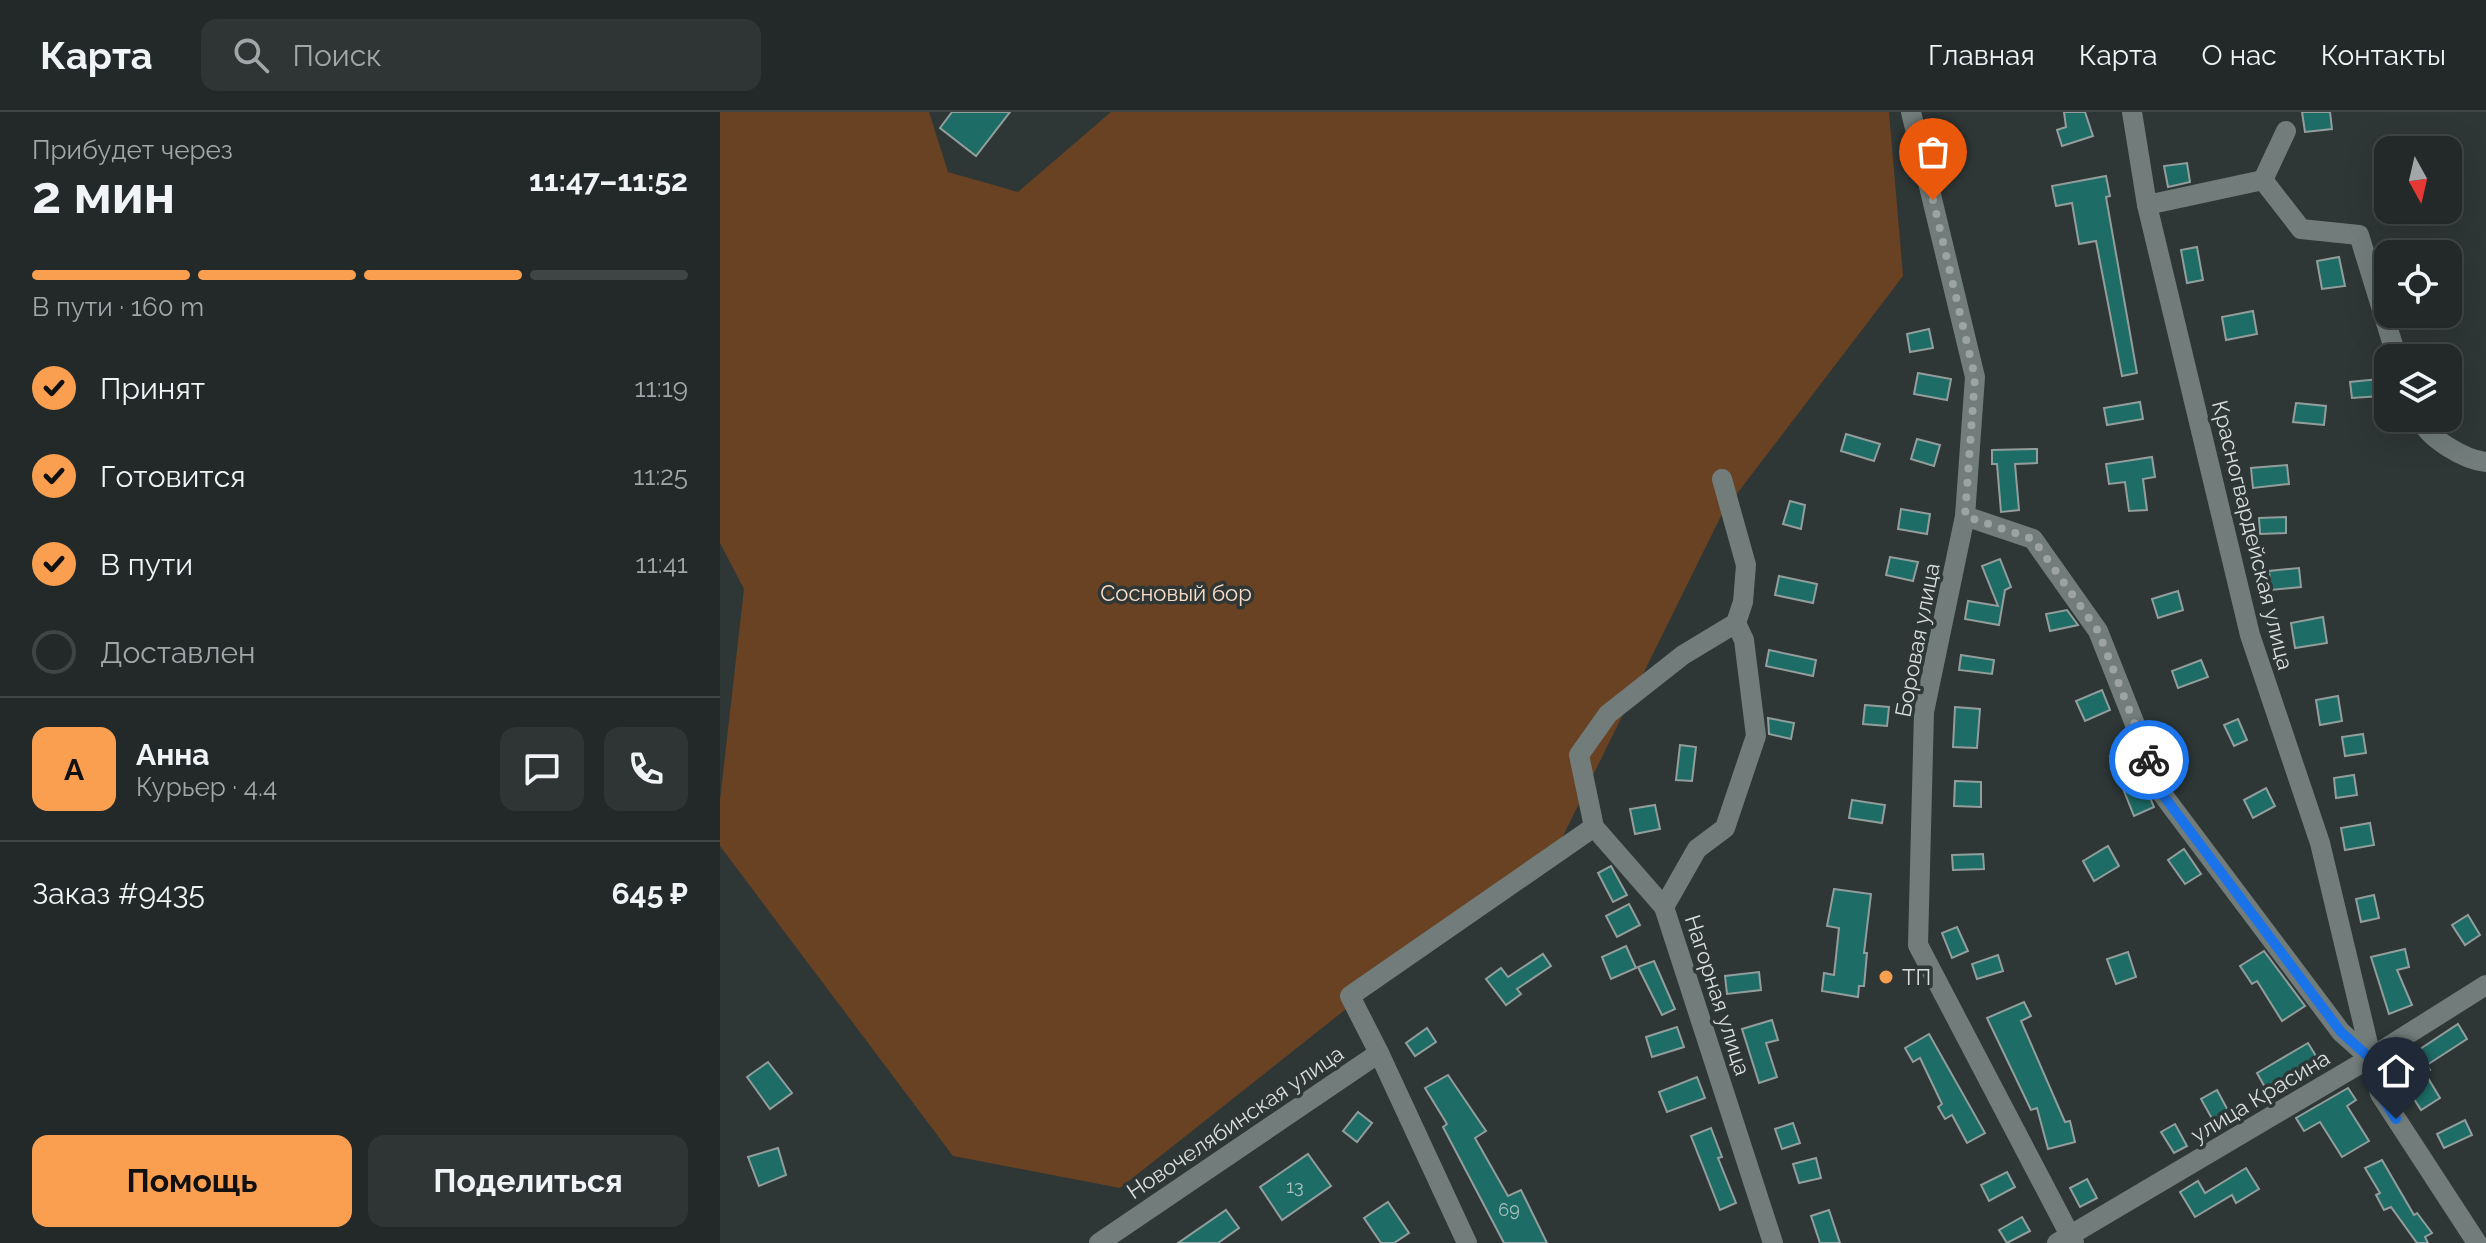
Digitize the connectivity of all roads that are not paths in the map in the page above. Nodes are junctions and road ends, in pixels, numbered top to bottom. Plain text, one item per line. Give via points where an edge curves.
1 (1911, 112) edge
2 (2132, 112) edge
3 (2286, 131) dead end
4 (2263, 180) junction
5 (2147, 205) junction
6 (2393, 344) edge
7 (2429, 432) edge
8 (2486, 462) edge
9 (1722, 479) dead end
10 (1965, 516) junction
11 (1736, 623) junction
12 (1594, 827) junction
13 (1664, 907) junction
14 (2486, 985) edge
15 (1379, 1053) junction
16 (2370, 1058) junction
17 (2067, 1241) edge
18 (1099, 1243) edge
19 (1467, 1243) edge
20 (1773, 1243) edge
21 (2477, 1243) edge

1 - 10 street, Боровая улица via 1975,377
2 - 5 street, Красногвардейская улица
3 - 4 street
4 - 5 street
4 - 6 street via 2301,229 2359,235
5 - 16 street, Красногвардейская улица via 2250,635 2320,843
7 - 8 street via 2474,461
9 - 11 street via 1746,565
10 - 16 street via 2033,539 2098,631 2163,795 2341,1032
10 - 17 street, Боровая улица via 1924,712 1918,945
11 - 12 street, Нагорная улица via 1683,655 1608,714 1579,755
11 - 13 street via 1744,640 1756,736 1725,828 1697,849
12 - 13 street, Нагорная улица
12 - 15 street, Новочелябинская улица via 1350,996
13 - 20 street, Нагорная улица
14 - 16 street, улица Красина
15 - 18 street, Новочелябинская улица
15 - 19 street
16 - 17 street, улица Красина
16 - 21 street, Красногвардейская улица via 2380,1094

